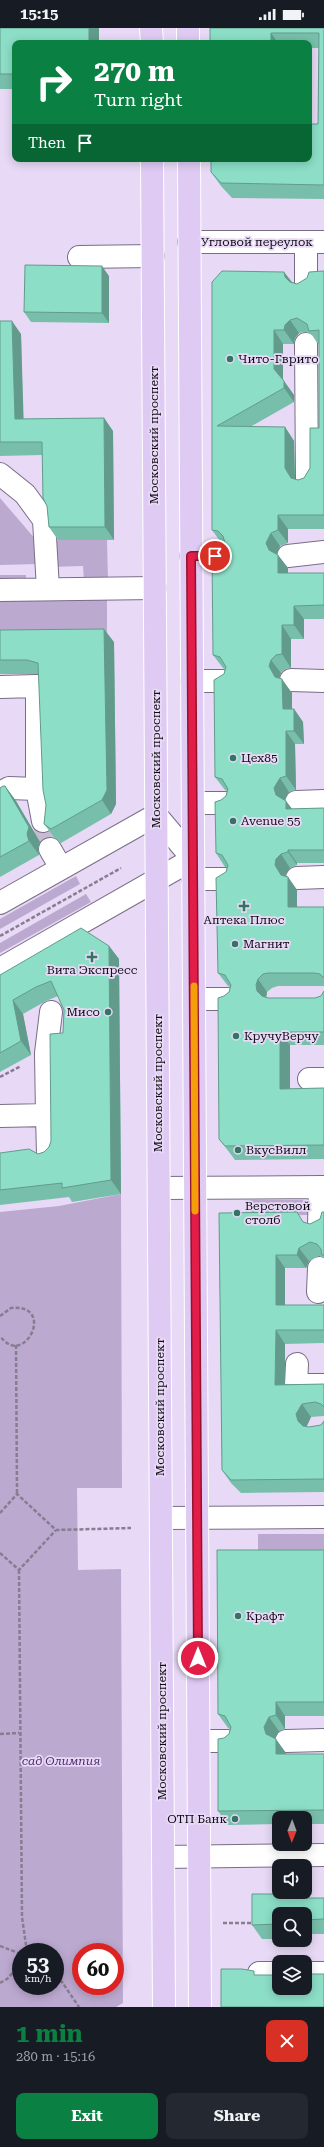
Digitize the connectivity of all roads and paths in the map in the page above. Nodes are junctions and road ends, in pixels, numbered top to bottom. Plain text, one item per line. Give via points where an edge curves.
1 (152, 28) edge
2 (188, 28) edge
3 (152, 40) edge
4 (188, 40) edge
5 (152, 162) edge
6 (189, 162) edge
7 (190, 242) junction
8 (315, 242) edge
9 (153, 256) junction
10 (79, 257) dead end
11 (306, 285) edge
12 (306, 344) dead end
13 (0, 474) edge
14 (307, 481) edge
15 (324, 552) edge
16 (191, 556) junction
17 (222, 556) edge
18 (288, 556) dead end
19 (155, 588) junction
20 (48, 589) junction
21 (0, 590) edge
22 (291, 680) dead end
23 (192, 681) junction
24 (223, 681) edge
25 (324, 681) edge
26 (0, 686) edge
27 (38, 789) junction
28 (0, 792) edge
29 (324, 801) edge
30 (296, 802) dead end
31 (193, 803) junction
32 (225, 803) edge
33 (156, 815) junction
34 (43, 821) tunnel mouth
35 (50, 850) tunnel mouth
36 (61, 868) junction
37 (121, 868) dead end
38 (193, 869) junction
39 (324, 877) edge
40 (297, 878) dead end
41 (225, 879) edge
42 (156, 880) junction
43 (0, 903) edge
44 (0, 936) edge
45 (0, 969) edge
46 (194, 999) junction
47 (228, 1000) edge
48 (51, 1012) dead end
49 (47, 1115) junction
50 (0, 1116) edge
51 (48, 1155) edge
52 (322, 1187) edge
53 (159, 1188) junction
54 (195, 1188) junction
55 (319, 1225) edge
56 (319, 1268) dead end
57 (318, 1292) dead end
58 (0, 1316) edge
59 (0, 1336) edge
60 (16, 1345) junction
61 (297, 1364) dead end
62 (324, 1385) edge
63 (17, 1494) junction
64 (0, 1513) edge
65 (324, 1517) edge
66 (161, 1518) junction
67 (197, 1518) junction
68 (131, 1528) dead end
69 (56, 1530) junction
70 (0, 1553) edge
71 (20, 1570) junction
72 (19, 1733) junction
73 (0, 1734) edge
74 (324, 1740) edge
75 (199, 1741) junction
76 (228, 1741) edge
77 (286, 1741) dead end
78 (324, 1855) edge
79 (199, 1856) junction
80 (163, 1857) junction
81 (219, 1923) dead end
82 (252, 1923) edge
83 (26, 1943) edge
84 (0, 1946) edge
85 (12, 1951) edge
86 (312, 1973) edge
87 (324, 1973) edge
88 (12, 1974) edge
89 (0, 1983) edge
90 (64, 1985) edge
91 (79, 2007) edge
92 (164, 2007) edge
93 (200, 2007) edge

1 - 3 main road
2 - 4 main road
5 - 9 main road, Московский проспект
6 - 7 main road
7 - 8 street, Угловой переулок
7 - 16 main road
8 - 11 street
9 - 10 street
9 - 19 main road, Московский проспект
12 - 14 street
13 - 20 street via 25,494 44,520
15 - 18 street
16 - 17 street
16 - 23 main road
19 - 20 street
19 - 33 main road, Московский проспект
20 - 21 street
22 - 25 street
23 - 24 street
23 - 31 main road
26 - 27 street via 37,686
27 - 28 street via 9,788
27 - 34 street
29 - 30 street
31 - 32 street
31 - 38 main road
33 - 36 street
33 - 38 street
33 - 42 main road, Московский проспект
35 - 36 street
36 - 43 street
37 - 44 path
38 - 41 street
38 - 42 street
38 - 46 main road
39 - 40 street
42 - 45 street
42 - 53 main road, Московский проспект
46 - 47 street
46 - 54 main road
48 - 49 street via 46,1053
49 - 50 street
49 - 51 street
52 - 54 street
52 - 55 street
53 - 54 street
53 - 66 main road, Московский проспект
54 - 67 main road
56 - 57 street
58 - 60 path via 15,1307 23,1308 32,1316 32,1335 24,1343
59 - 60 path via 8,1343
60 - 63 path
61 - 62 street via 296,1385
63 - 64 path
63 - 69 path
65 - 67 street
66 - 67 street
66 - 80 main road, Московский проспект
67 - 75 main road
68 - 69 path
69 - 71 path
70 - 71 path
71 - 72 path
72 - 73 path
72 - 83 path via 22,1917
74 - 77 street
75 - 76 street
75 - 79 main road
78 - 79 street
79 - 80 street
79 - 93 main road
80 - 92 main road, Московский проспект
81 - 82 path
84 - 85 path
86 - 87 street
88 - 89 path
90 - 91 path

